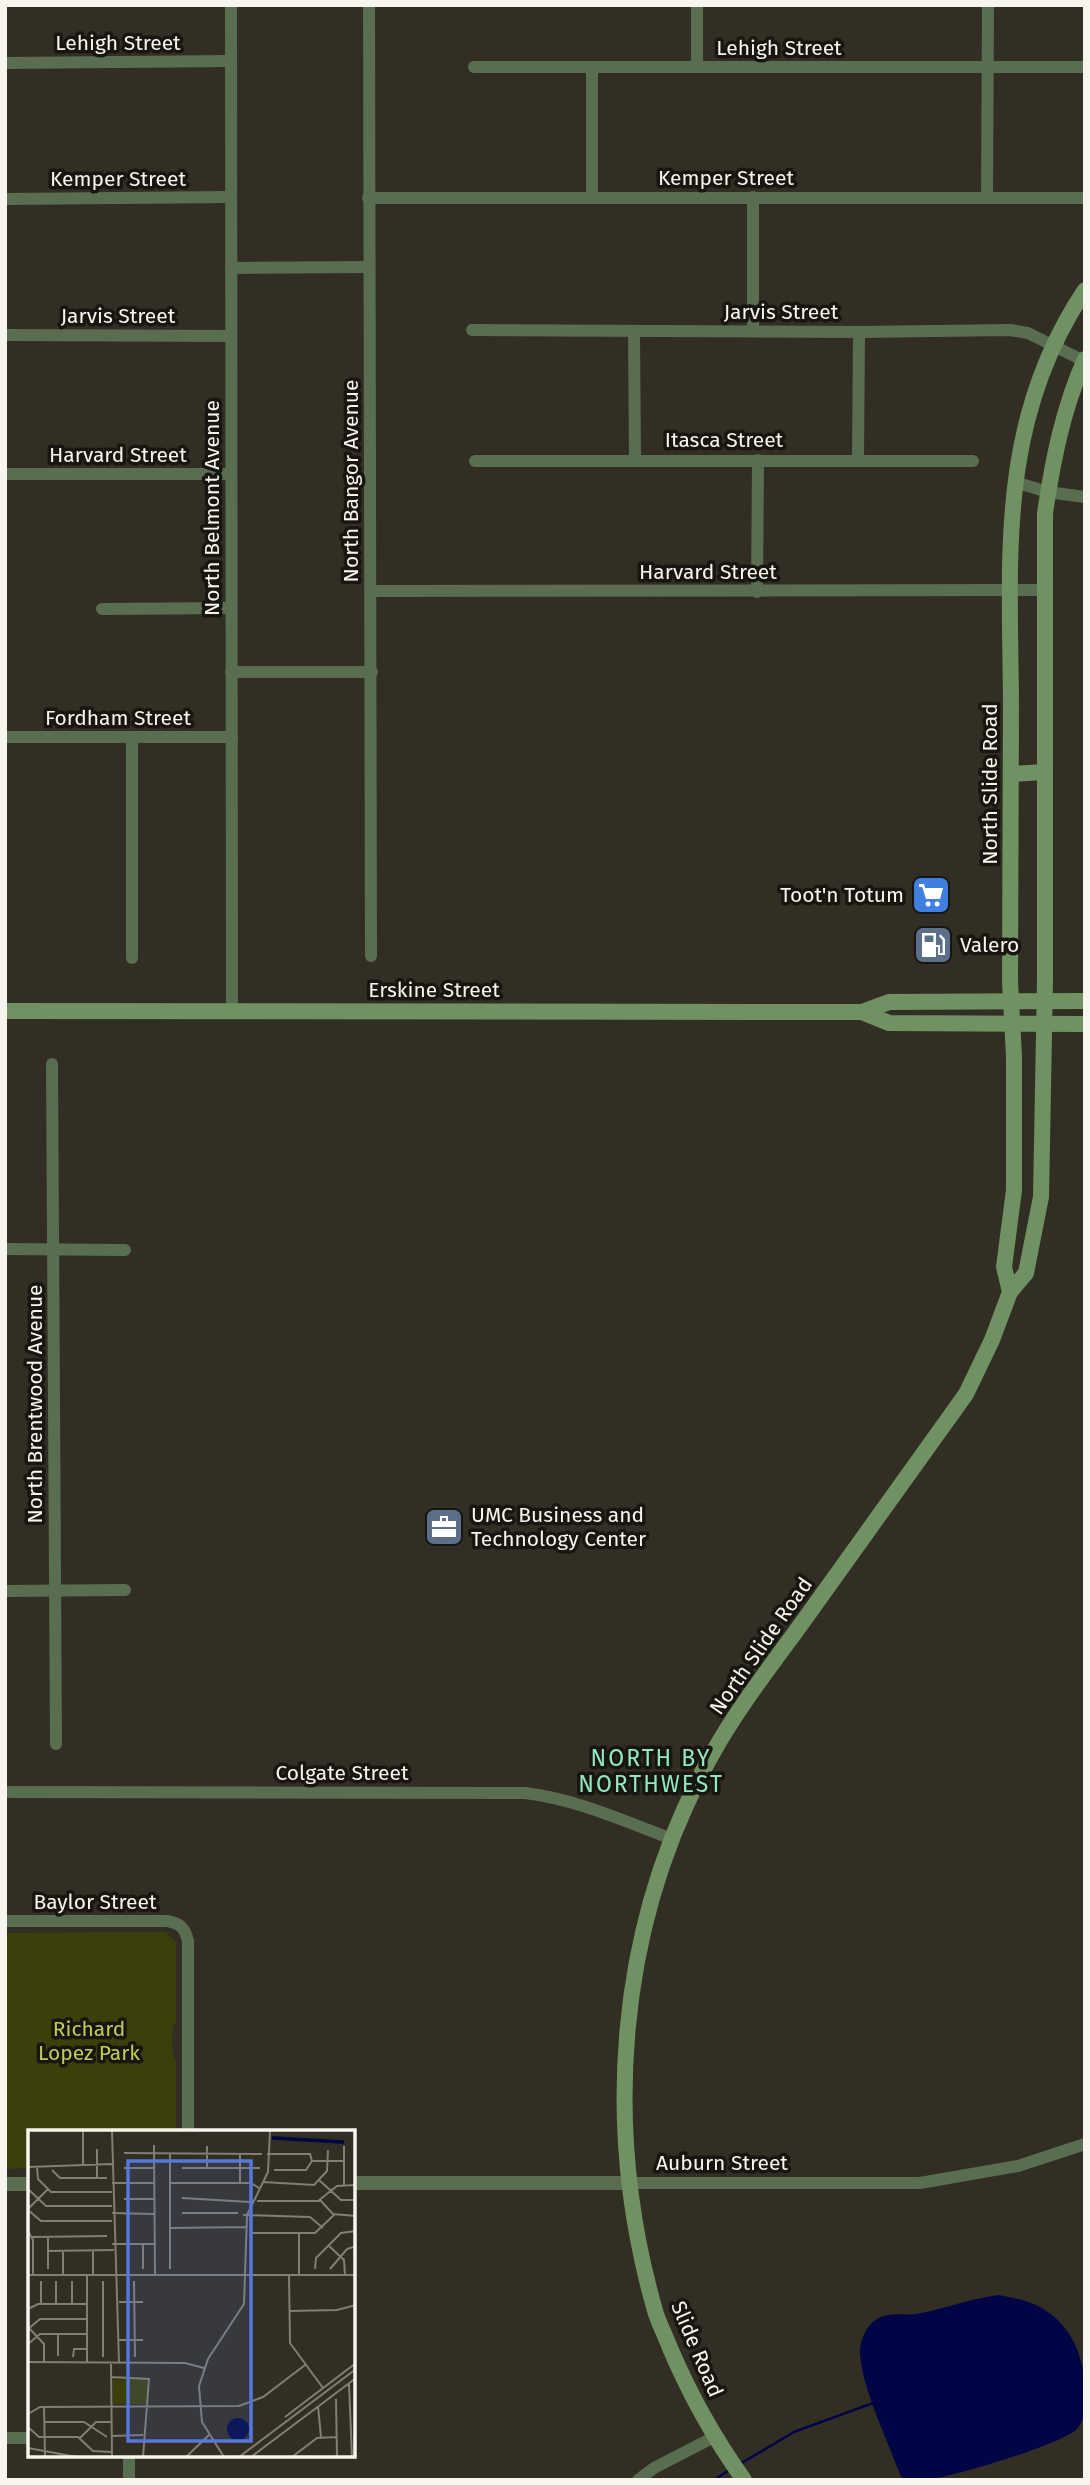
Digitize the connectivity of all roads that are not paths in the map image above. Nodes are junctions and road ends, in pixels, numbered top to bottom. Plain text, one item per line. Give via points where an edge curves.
1 (231, 5) edge
2 (369, 5) edge
3 (697, 5) edge
4 (988, 5) edge
5 (231, 61) junction
6 (5, 63) edge
7 (474, 67) dead end
8 (592, 67) junction
9 (697, 67) junction
10 (988, 67) junction
11 (1085, 67) edge
12 (231, 197) junction
13 (753, 197) junction
14 (368, 198) junction
15 (592, 198) junction
16 (987, 198) junction
17 (1085, 198) edge
18 (5, 199) edge
19 (369, 267) junction
20 (231, 268) junction
21 (1085, 290) edge
22 (472, 330) dead end
23 (634, 331) junction
24 (754, 331) junction
25 (859, 332) junction
26 (5, 335) edge
27 (231, 336) junction
28 (1054, 346) junction
29 (1084, 360) edge
30 (635, 460) junction
31 (758, 460) junction
32 (858, 460) junction
33 (475, 461) dead end
34 (974, 461) dead end
35 (5, 474) edge
36 (231, 474) junction
37 (1014, 482) junction
38 (1048, 492) junction
39 (1085, 497) edge
40 (1011, 590) junction
41 (1044, 590) junction
42 (371, 591) junction
43 (757, 592) junction
44 (231, 608) junction
45 (102, 609) dead end
46 (231, 672) junction
47 (372, 672) junction
48 (5, 737) edge
49 (132, 737) junction
50 (232, 737) junction
51 (1044, 772) junction
52 (1011, 774) junction
53 (371, 956) dead end
54 (132, 958) dead end
55 (1044, 1001) junction
56 (1085, 1001) edge
57 (1011, 1002) junction
58 (5, 1011) edge
59 (232, 1011) junction
60 (862, 1012) junction
61 (1012, 1024) junction
62 (1044, 1024) junction
63 (1085, 1024) edge
64 (52, 1064) dead end
65 (5, 1250) edge
66 (54, 1250) junction
67 (125, 1250) dead end
68 (1010, 1292) junction
69 (125, 1590) dead end
70 (5, 1591) edge
71 (56, 1591) junction
72 (56, 1744) dead end
73 (5, 1792) edge
74 (672, 1839) junction
75 (5, 1921) edge
76 (188, 2130) edge
77 (1085, 2144) edge
78 (355, 2183) edge
79 (628, 2183) junction
80 (5, 2184) edge
81 (28, 2184) edge
82 (5, 2438) edge
83 (28, 2438) edge
84 (717, 2442) junction
85 (129, 2457) edge
86 (129, 2480) edge
87 (638, 2480) edge
88 (744, 2480) edge

1 - 5 street, North Belmont Avenue
2 - 14 street, North Bangor Avenue
3 - 9 street
4 - 10 street
5 - 6 street, Lehigh Street
5 - 12 street, North Belmont Avenue
7 - 8 street, Lehigh Street
8 - 9 street, Lehigh Street
8 - 15 street
9 - 10 street, Lehigh Street
10 - 11 street, Lehigh Street
10 - 16 street
12 - 18 street, Kemper Street
12 - 20 street, North Belmont Avenue
13 - 15 street, Kemper Street
13 - 16 street, Kemper Street
13 - 24 street
14 - 15 street, Kemper Street
14 - 19 street, North Bangor Avenue
16 - 17 street, Kemper Street
19 - 20 street
19 - 42 street, North Bangor Avenue
20 - 27 street, North Belmont Avenue
21 - 28 main road, North Slide Road
22 - 23 street, Jarvis Street
23 - 24 street, Jarvis Street
23 - 30 street
24 - 25 street, Jarvis Street
25 - 28 street, Jarvis Street via 1010,330
25 - 32 street
26 - 27 street, Jarvis Street
27 - 36 street, North Belmont Avenue
28 - 29 street, Jarvis Street
28 - 37 main road, North Slide Road via 1028,414
29 - 38 main road, North Slide Road via 1064,411
30 - 31 street, Itasca Street
30 - 33 street, Itasca Street
31 - 32 street, Itasca Street
31 - 43 street
32 - 34 street, Itasca Street
35 - 36 street, Harvard Street
36 - 44 street, North Belmont Avenue
37 - 38 street
37 - 40 main road, North Slide Road
38 - 39 street
38 - 41 main road, North Slide Road
40 - 41 street, Harvard Street
40 - 43 street, Harvard Street
40 - 52 main road, North Slide Road
41 - 51 main road, North Slide Road
42 - 43 street, Harvard Street
42 - 47 street, North Bangor Avenue
44 - 45 street
44 - 46 street, North Belmont Avenue
46 - 47 street
46 - 50 street, North Belmont Avenue
47 - 53 street, North Bangor Avenue
48 - 49 street, Fordham Street
49 - 50 street, Fordham Street
49 - 54 street
50 - 59 street, North Belmont Avenue
51 - 52 main road
51 - 55 main road, North Slide Road
52 - 57 main road, North Slide Road
55 - 56 main road, Erskine Street
55 - 57 main road, Erskine Street
55 - 62 main road, North Slide Road
57 - 60 main road, Erskine Street via 889,1002
57 - 61 main road, North Slide Road
58 - 59 main road, Erskine Street
59 - 60 main road, Erskine Street
60 - 61 main road, Erskine Street via 889,1023
61 - 62 main road, Erskine Street
61 - 68 main road, North Slide Road via 1014,1190 1004,1267
62 - 63 main road, Erskine Street
62 - 68 main road, North Slide Road via 1040,1206 1026,1273
64 - 66 street, North Brentwood Avenue
65 - 66 street
66 - 67 street
66 - 71 street, North Brentwood Avenue
68 - 74 main road, North Slide Road via 966,1394 755,1688 711,1756
69 - 71 street
70 - 71 street
71 - 72 street, North Brentwood Avenue
73 - 74 street, Colgate Street via 525,1793 587,1807
74 - 79 main road, North Slide Road via 642,1933 629,1999 624,2060
75 - 76 street, Baylor Street via 167,1921 183,1927 188,1941
77 - 79 street, Auburn Street via 1018,2166 920,2183
78 - 79 street, Auburn Street
79 - 84 main road, Slide Road via 657,2316 684,2381
80 - 81 street
82 - 83 street
84 - 87 street via 654,2468
84 - 88 main road, Slide Road
85 - 86 street

